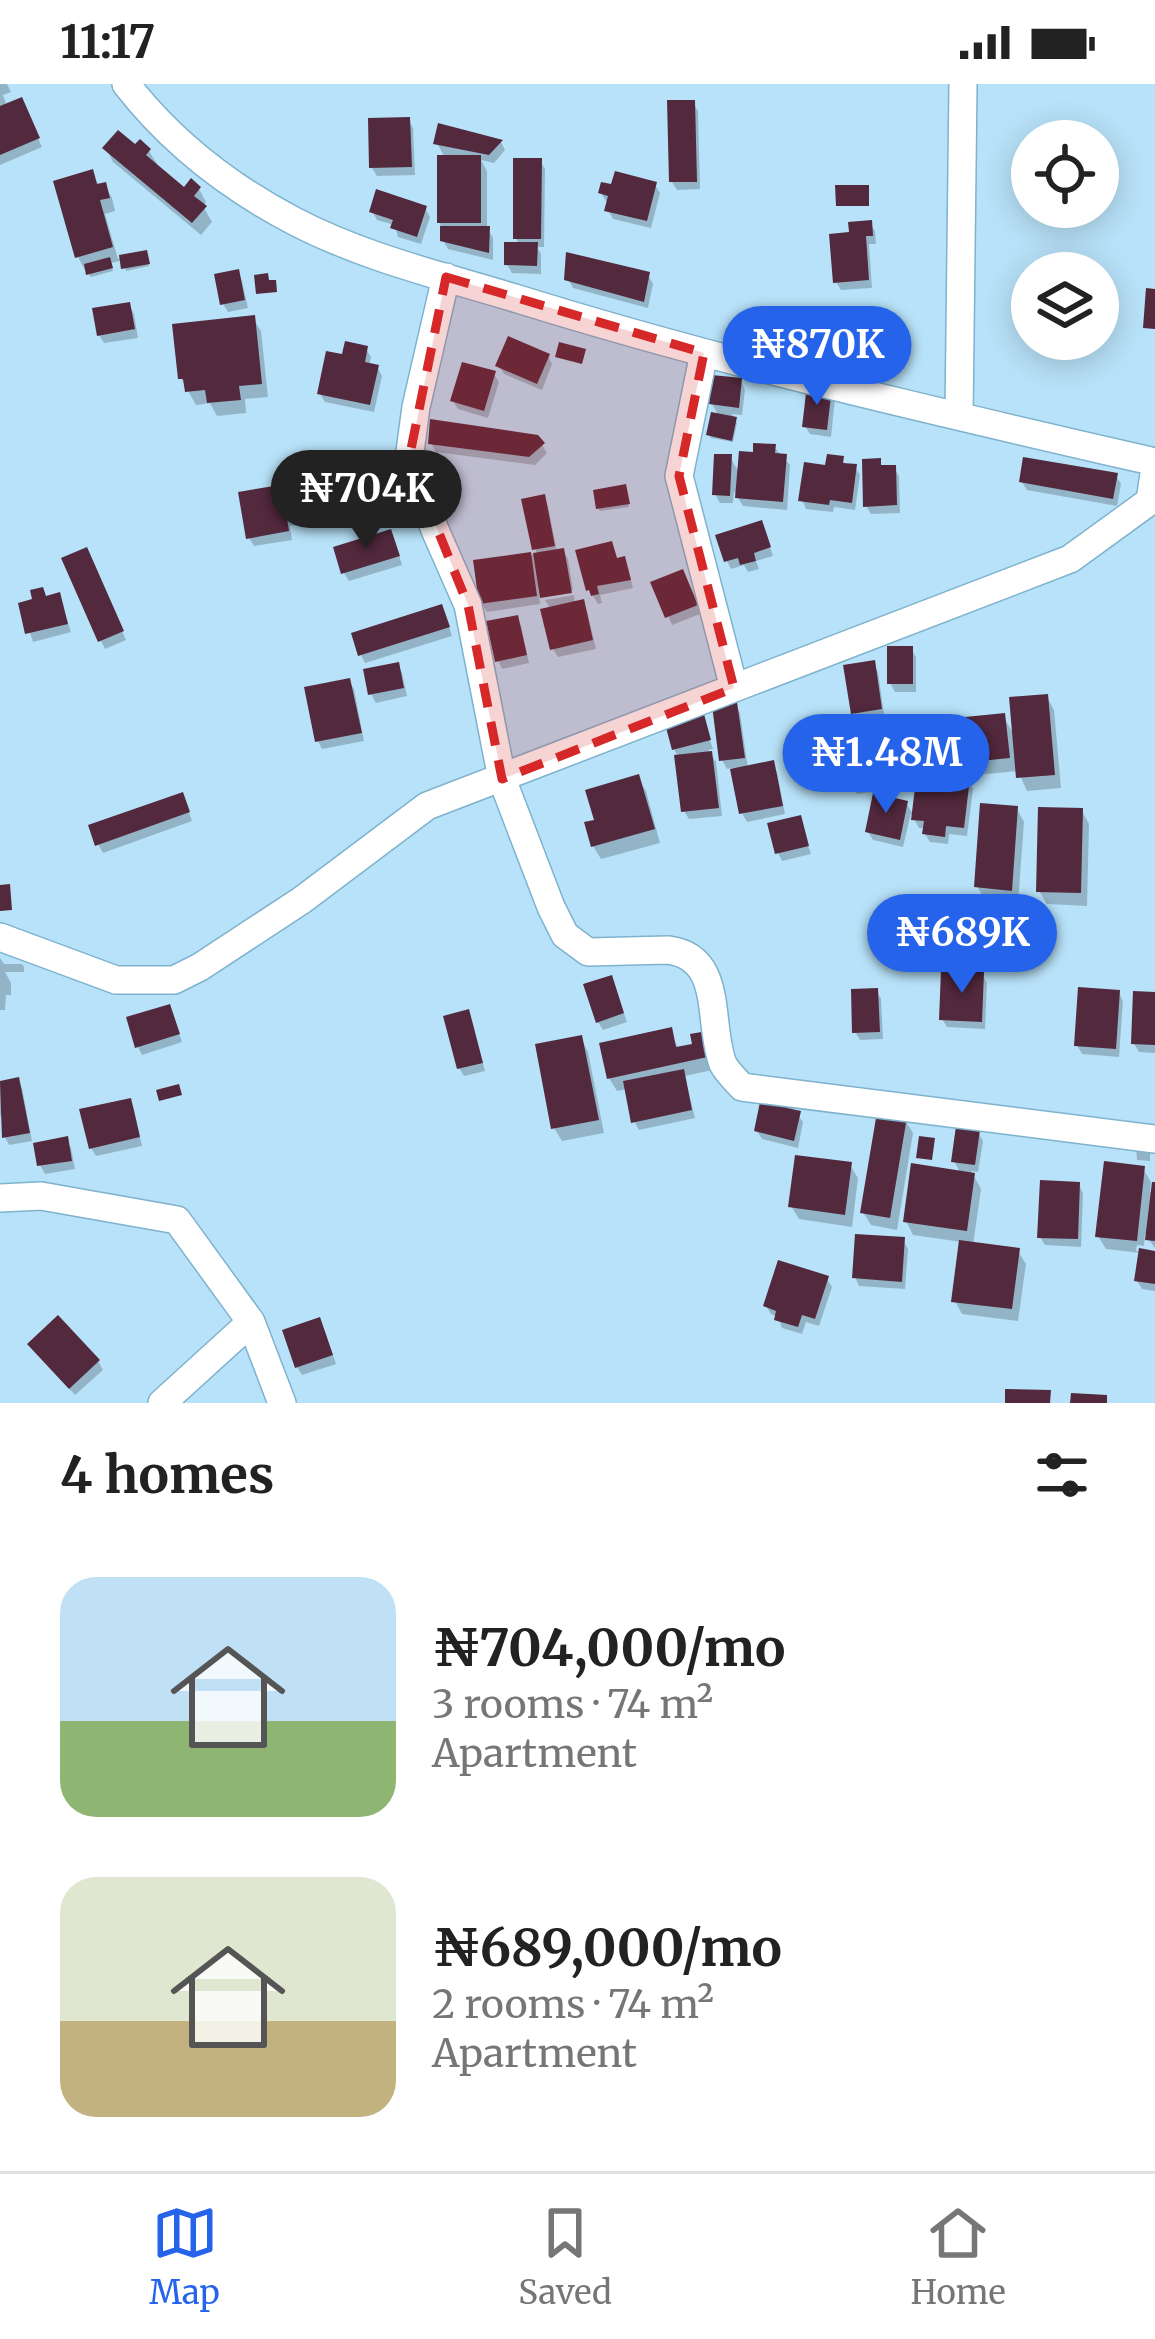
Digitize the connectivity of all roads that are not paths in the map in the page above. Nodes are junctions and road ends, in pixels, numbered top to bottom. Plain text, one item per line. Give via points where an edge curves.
1 (126, 84) edge
2 (962, 84) edge
3 (446, 277) junction
4 (704, 353) junction
5 (958, 416) junction
6 (1155, 465) edge
7 (734, 688) junction
8 (502, 779) junction
9 (0, 937) edge
10 (1155, 1139) edge
11 (0, 1198) edge
12 (251, 1322) junction
13 (162, 1403) edge
14 (282, 1403) edge

1 - 3 street via 185,148 290,219
2 - 5 street
3 - 4 street
3 - 8 street via 409,459 468,605
4 - 5 street
4 - 7 street via 679,476
5 - 6 street
6 - 7 street via 1150,501 1070,559
7 - 8 street
8 - 9 street via 427,806 302,900 174,980 116,980
8 - 10 street via 565,935 588,952 668,950 694,958 705,971 724,1066 742,1087
11 - 12 street via 41,1196 177,1220
12 - 13 street
12 - 14 street

